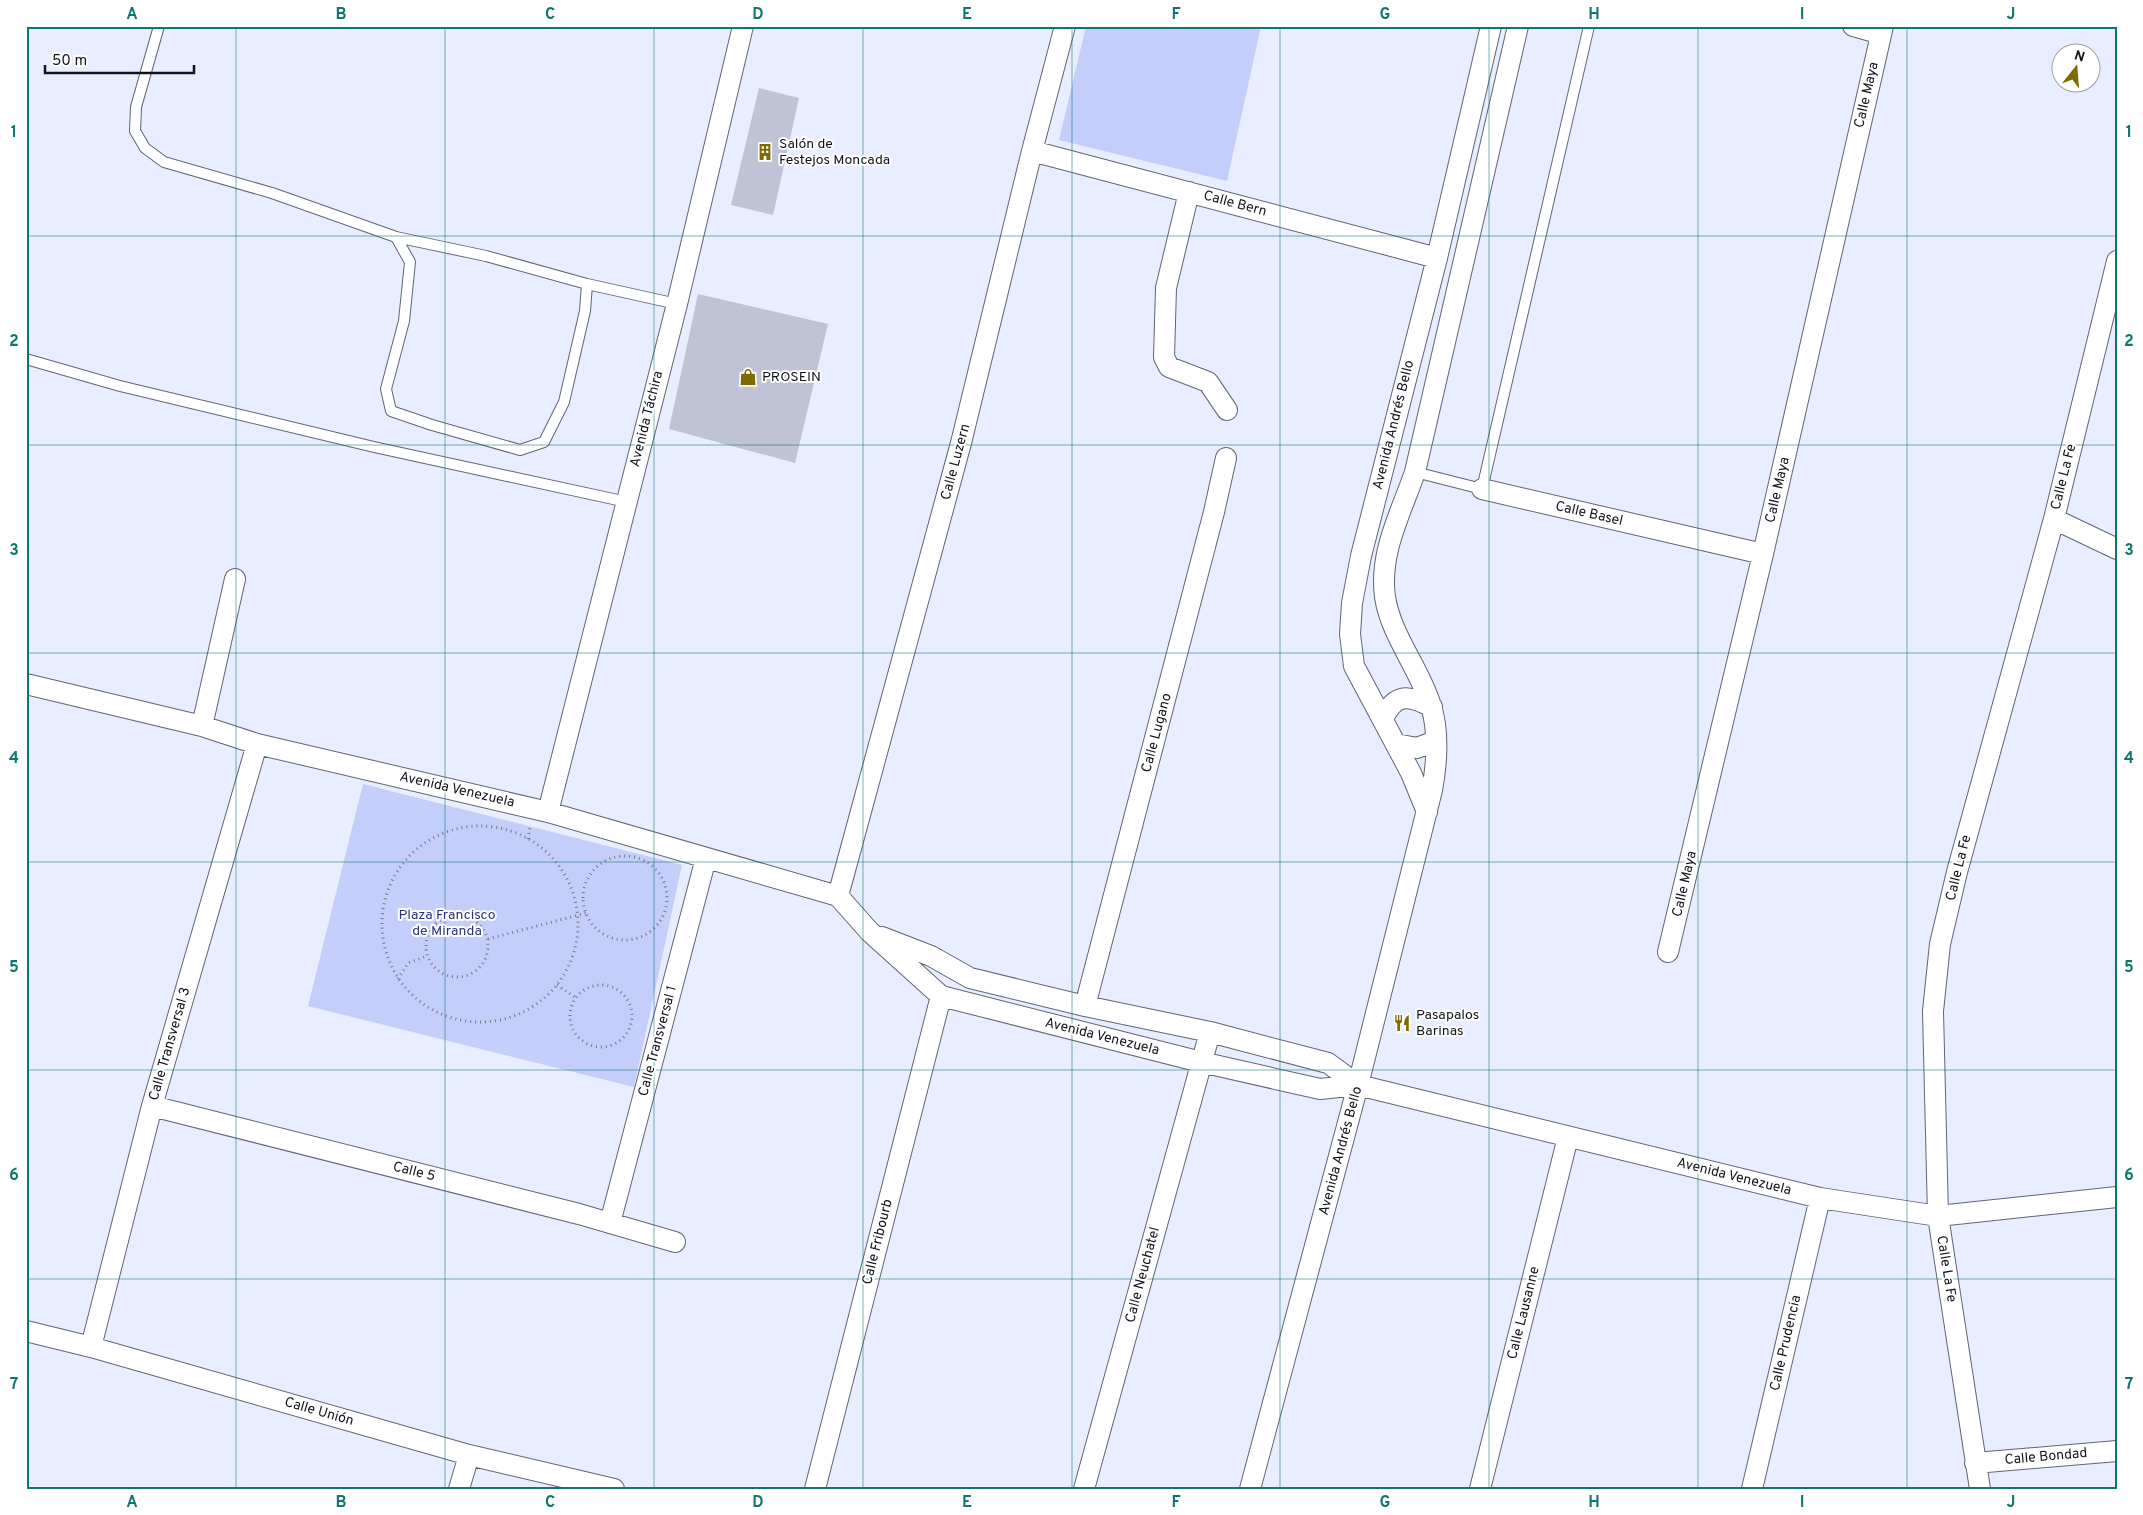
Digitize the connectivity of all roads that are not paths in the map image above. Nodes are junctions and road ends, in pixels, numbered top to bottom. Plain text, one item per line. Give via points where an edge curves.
1 (159, 26) edge
2 (743, 26) edge
3 (1065, 26) edge
4 (1491, 26) edge
5 (1518, 26) edge
6 (1589, 26) edge
7 (1853, 26) edge
8 (1882, 30) edge
9 (1032, 151) junction
10 (1190, 192) junction
11 (396, 238) junction
12 (1437, 258) junction
13 (2117, 261) edge
14 (587, 284) junction
15 (676, 304) junction
16 (26, 359) edge
17 (1227, 410) dead end
18 (1226, 458) dead end
19 (1415, 472) junction
20 (1482, 489) junction
21 (627, 502) junction
22 (2054, 519) junction
23 (2117, 550) edge
24 (1764, 554) junction
25 (235, 579) dead end
26 (26, 684) edge
27 (1432, 707) junction
28 (1383, 719) junction
29 (202, 726) junction
30 (1435, 741) junction
31 (257, 744) junction
32 (1396, 744) junction
33 (548, 812) junction
34 (1427, 812) junction
35 (706, 858) junction
36 (838, 896) junction
37 (870, 932) junction
38 (1668, 952) dead end
39 (941, 996) junction
40 (1085, 1006) junction
41 (1210, 1032) junction
42 (1201, 1062) junction
43 (1358, 1085) junction
44 (152, 1106) junction
45 (1568, 1137) junction
46 (2117, 1197) edge
47 (1820, 1198) junction
48 (1938, 1216) junction
49 (610, 1223) junction
50 (675, 1242) dead end
51 (26, 1331) edge
52 (90, 1347) junction
53 (2117, 1451) edge
54 (469, 1455) junction
55 (1975, 1463) junction
56 (460, 1489) edge
57 (614, 1489) edge
58 (815, 1489) edge
59 (1084, 1489) edge
60 (1250, 1489) edge
61 (1480, 1489) edge
62 (1752, 1489) edge
63 (1980, 1489) edge

1 - 11 lane via 136,107 135,131 145,148 164,162 272,193
2 - 15 street, Avenida Táchira
3 - 9 street, Calle Luzern
4 - 12 street, Avenida Andrés Bello
5 - 19 street, Avenida Andrés Bello
6 - 20 lane
7 - 8 street
8 - 24 street, Calle Maya
9 - 10 street, Calle Bern
9 - 36 street, Calle Luzern via 961,443
10 - 12 street, Calle Bern
10 - 17 street via 1166,288 1164,357 1169,366 1208,382
11 - 14 lane via 486,256
11 - 14 lane via 410,262 404,321 386,389 391,411 520,450 544,442 564,402 586,311
12 - 28 street, Avenida Andrés Bello via 1361,556 1352,604 1350,634 1354,666
13 - 22 street, Calle La Fe
14 - 15 lane
15 - 21 street, Avenida Táchira
16 - 21 lane via 120,386 374,447
18 - 40 street, Calle Lugano
19 - 20 lane, Calle Basel
19 - 27 street, Avenida Andrés Bello via 1392,529 1386,562 1385,596 1389,613
20 - 24 street, Calle Basel
21 - 33 street, Avenida Táchira
22 - 23 street
22 - 48 street, Calle La Fe via 1940,944 1933,1011
24 - 38 street, Calle Maya
25 - 29 street
26 - 29 street, Avenida Venezuela
27 - 28 street via 1415,699 1401,698 1392,703
27 - 30 street, Avenida Andrés Bello
28 - 32 street, Avenida Andrés Bello
29 - 31 street, Avenida Venezuela
30 - 32 street via 1417,748
30 - 34 street, Avenida Andrés Bello via 1436,769
31 - 33 street, Avenida Venezuela
31 - 44 street, Calle Transversal 3
32 - 34 street, Avenida Andrés Bello
33 - 35 street, Avenida Venezuela
34 - 43 street, Avenida Andrés Bello
35 - 36 street, Avenida Venezuela
35 - 49 street, Calle Transversal 1
36 - 37 street, Avenida Venezuela
37 - 39 street, Avenida Venezuela
37 - 40 street, Avenida Venezuela via 931,956 970,978
39 - 42 street, Avenida Venezuela
39 - 58 street, Calle Fribourb
40 - 41 street, Avenida Venezuela
41 - 42 street, Calle Neuchatel
41 - 43 street, Avenida Venezuela via 1328,1063
42 - 43 street, Avenida Venezuela via 1320,1089
42 - 59 street, Calle Neuchatel
43 - 45 street, Avenida Venezuela
43 - 60 street, Avenida Andrés Bello
44 - 49 street, Calle 5
44 - 52 street, Calle Transversal 3
45 - 47 street, Avenida Venezuela
45 - 61 street, Calle Lausanne
46 - 48 street, Avenida Venezuela
47 - 48 street, Avenida Venezuela
47 - 62 street, Calle Prudencia
48 - 55 street, Calle La Fe
49 - 50 street, Calle 5
51 - 52 street, Calle Unión
52 - 54 street, Calle Unión
53 - 55 street, Calle Bondad
54 - 56 street
54 - 57 street, Calle Unión
55 - 63 street, Calle La Fe

